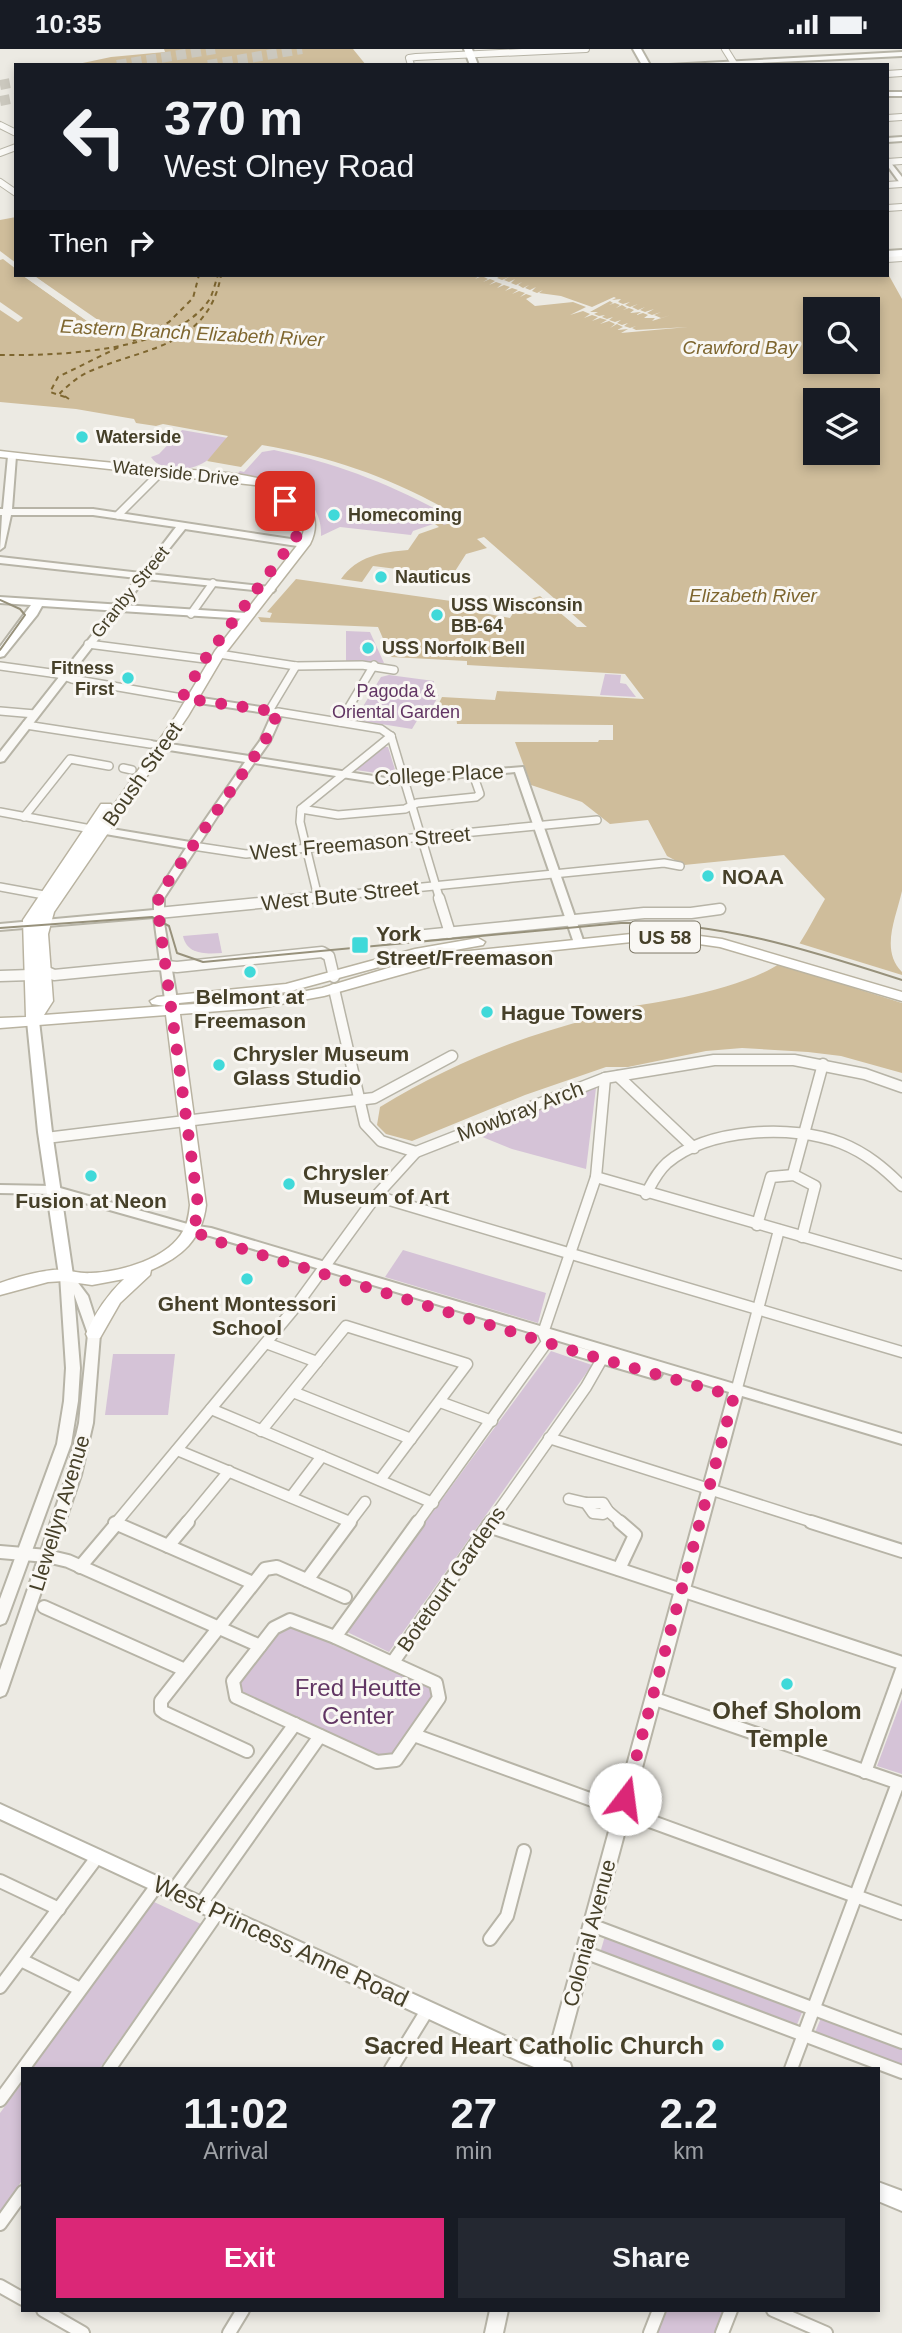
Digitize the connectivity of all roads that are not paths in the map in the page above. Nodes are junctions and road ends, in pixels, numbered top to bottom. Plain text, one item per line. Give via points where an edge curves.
1 (586, 49) edge
2 (724, 49) edge
3 (814, 49) edge
4 (550, 50) edge
5 (465, 52) edge
6 (902, 54) edge
7 (820, 58) junction
8 (411, 61) edge
9 (734, 63) edge
10 (823, 63) edge
11 (892, 161) edge
12 (902, 170) edge
13 (902, 183) edge
14 (6, 458) edge
15 (139, 468) junction
16 (127, 473) junction
17 (161, 473) junction
18 (4, 511) edge
19 (118, 516) junction
20 (183, 526) junction
21 (299, 544) junction
22 (0, 547) edge
23 (0, 560) edge
24 (144, 575) junction
25 (213, 583) junction
26 (265, 589) junction
27 (0, 600) edge
28 (32, 604) junction
29 (0, 607) edge
30 (116, 609) junction
31 (191, 614) junction
32 (241, 616) junction
33 (0, 640) edge
34 (88, 644) junction
35 (0, 654) edge
36 (219, 654) junction
37 (205, 659) junction
38 (374, 665) junction
39 (0, 666) edge
40 (296, 666) junction
41 (394, 670) dead end
42 (63, 676) junction
43 (187, 699) junction
44 (0, 711) edge
45 (273, 712) junction
46 (35, 714) junction
47 (340, 722) junction
48 (26, 725) junction
49 (391, 736) junction
50 (156, 745) junction
51 (0, 759) edge
52 (251, 760) junction
53 (109, 766) dead end
54 (472, 773) junction
55 (340, 774) junction
56 (406, 780) junction
57 (413, 805) junction
58 (301, 809) junction
59 (0, 812) edge
60 (24, 817) junction
61 (597, 820) dead end
62 (538, 825) junction
63 (97, 830) junction
64 (422, 837) junction
65 (193, 846) junction
66 (306, 849) junction
67 (680, 866) dead end
68 (555, 873) junction
69 (436, 885) junction
70 (0, 887) edge
71 (44, 895) junction
72 (318, 897) junction
73 (720, 909) dead end
74 (158, 913) junction
75 (36, 925) junction
76 (0, 927) edge
77 (575, 932) junction
78 (450, 933) junction
79 (385, 939) dead end
80 (752, 947) junction
81 (166, 966) junction
82 (37, 973) junction
83 (0, 977) edge
84 (334, 983) junction
85 (902, 988) edge
86 (902, 997) edge
87 (171, 1006) junction
88 (0, 1013) edge
89 (35, 1014) junction
90 (0, 1023) edge
91 (452, 1056) dead end
92 (823, 1064) junction
93 (618, 1076) junction
94 (605, 1079) junction
95 (902, 1087) edge
96 (360, 1100) junction
97 (187, 1120) junction
98 (804, 1134) junction
99 (46, 1139) junction
100 (694, 1148) junction
101 (416, 1152) junction
102 (793, 1174) junction
103 (596, 1177) junction
104 (901, 1183) edge
105 (0, 1189) edge
106 (53, 1190) junction
107 (646, 1193) junction
108 (376, 1196) junction
109 (757, 1225) junction
110 (191, 1229) junction
111 (779, 1230) junction
112 (802, 1237) junction
113 (571, 1254) junction
114 (159, 1259) junction
115 (902, 1265) edge
116 (323, 1270) junction
117 (66, 1275) junction
118 (0, 1289) edge
119 (757, 1308) junction
120 (94, 1334) junction
121 (545, 1338) junction
122 (266, 1343) junction
123 (902, 1352) edge
124 (605, 1355) junction
125 (317, 1362) junction
126 (293, 1392) junction
127 (735, 1392) junction
128 (440, 1402) junction
129 (211, 1409) junction
130 (492, 1421) junction
131 (261, 1431) junction
132 (549, 1438) junction
133 (902, 1439) edge
134 (411, 1440) junction
135 (902, 1447) edge
136 (177, 1450) junction
137 (322, 1456) junction
138 (229, 1471) junction
139 (380, 1480) junction
140 (709, 1490) junction
141 (291, 1497) junction
142 (569, 1499) dead end
143 (365, 1502) dead end
144 (433, 1503) junction
145 (350, 1522) junction
146 (115, 1523) junction
147 (488, 1526) junction
148 (168, 1546) junction
149 (902, 1551) edge
150 (0, 1552) edge
151 (26, 1553) junction
152 (47, 1556) junction
153 (80, 1567) junction
154 (619, 1569) junction
155 (307, 1580) junction
156 (253, 1583) junction
157 (682, 1589) junction
158 (345, 1597) dead end
159 (44, 1607) dead end
160 (0, 1619) edge
161 (217, 1628) junction
162 (335, 1637) junction
163 (260, 1646) junction
164 (393, 1662) junction
165 (902, 1663) edge
166 (185, 1670) junction
167 (902, 1670) edge
168 (0, 1691) edge
169 (652, 1698) junction
170 (295, 1724) junction
171 (414, 1735) junction
172 (320, 1736) junction
173 (247, 1751) dead end
174 (865, 1772) junction
175 (900, 1783) edge
176 (0, 1811) edge
177 (622, 1812) junction
178 (524, 1851) dead end
179 (99, 1856) junction
180 (0, 1881) edge
181 (165, 1887) junction
182 (855, 1896) junction
183 (210, 1908) junction
184 (59, 1909) junction
185 (902, 1913) edge
186 (591, 1925) junction
187 (490, 1939) dead end
188 (584, 1952) junction
189 (21, 1960) junction
190 (0, 1987) edge
191 (80, 1989) junction
192 (813, 2008) junction
193 (428, 2009) junction
194 (803, 2034) junction
195 (902, 2042) edge
196 (24, 2067) edge
197 (110, 2067) edge
198 (392, 2067) edge
199 (556, 2067) edge
200 (792, 2067) edge
201 (21, 2071) edge
202 (902, 2072) edge
203 (0, 2100) edge
204 (880, 2192) edge
205 (21, 2195) edge
206 (902, 2201) edge
207 (0, 2224) edge
208 (0, 2285) edge
209 (21, 2298) edge
210 (46, 2312) edge
211 (242, 2312) edge
212 (499, 2312) edge
213 (658, 2312) edge
214 (730, 2312) edge
215 (778, 2312) edge
216 (83, 2333) edge
217 (229, 2333) edge
218 (494, 2333) edge
219 (650, 2333) edge
220 (722, 2333) edge
221 (826, 2333) edge

1 - 4 street
2 - 9 street
3 - 7 street
4 - 5 street
5 - 8 street
6 - 7 street
7 - 9 street
7 - 10 street
11 - 12 street
11 - 13 street
14 - 15 main road, Waterside Drive
14 - 16 main road, Waterside Drive
14 - 18 street
15 - 16 main road
15 - 17 main road, Waterside Drive
16 - 17 main road, Waterside Drive
17 - 19 street
17 - 21 main road, Waterside Drive via 247,481 289,494 310,514 312,529
18 - 19 street via 66,510
18 - 22 street
19 - 20 street
20 - 21 street
20 - 24 street, Granby Street
21 - 26 main road, Boush Street
23 - 24 street
24 - 25 street
24 - 30 street, Granby Street
25 - 26 street
25 - 31 street
26 - 32 main road, Boush Street
27 - 28 main road
28 - 29 main road
28 - 30 main road
28 - 33 main road
28 - 35 main road
30 - 31 main road
30 - 34 street, Granby Street
31 - 32 main road
32 - 36 main road, Boush Street
32 - 37 main road, Boush Street
34 - 37 street
34 - 42 street, Granby Street
36 - 40 street
36 - 43 main road, Boush Street
37 - 43 main road, Boush Street
38 - 40 street
38 - 41 street
38 - 47 street
39 - 42 street
40 - 45 street
42 - 43 street
42 - 46 street, Granby Street
43 - 45 street
43 - 50 main road, Boush Street
44 - 46 street
45 - 47 street
45 - 52 street via 265,741
46 - 48 street, Granby Street
47 - 49 street via 381,729
48 - 50 street, College Place
48 - 51 street, Granby Street
49 - 55 street
49 - 56 street
50 - 52 street, College Place
50 - 63 main road, Boush Street
50 - 63 main road, Boush Street via 127,769
52 - 55 street, College Place
52 - 65 street
53 - 60 street via 70,759
54 - 56 street, College Place
54 - 57 street via 479,796
54 - 62 street, College Place via 519,769
55 - 56 street, College Place
55 - 58 street
56 - 57 street
57 - 58 street via 338,815
57 - 64 street
58 - 66 street
59 - 60 street, West Freemason Street
60 - 63 street, West Freemason Street
61 - 62 street, West Freemason Street
62 - 64 street, West Freemason Street
62 - 68 street
63 - 65 street, West Freemason Street
63 - 71 main road, Boush Street
63 - 75 main road, Boush Street
64 - 66 street, West Freemason Street
64 - 69 street
65 - 66 street, West Freemason Street via 237,854
65 - 74 street via 161,892
66 - 72 street
67 - 68 street, West Bute Street via 664,863
68 - 69 street, West Bute Street
68 - 77 street
69 - 72 street, West Bute Street
69 - 78 street
70 - 71 street
71 - 75 main road, Boush Street
72 - 74 street, West Bute Street
73 - 77 street
74 - 75 street, West Bute Street
74 - 81 street
75 - 76 street, West Bute Street
75 - 82 main road, Boush Street
77 - 78 street
77 - 80 main road, US 58
77 - 84 main road, US 58
78 - 79 street
80 - 85 main road, US 58
80 - 86 main road, US 58
81 - 82 street
81 - 84 street via 327,954
81 - 87 street
82 - 83 street
82 - 89 main road, Boush Street
84 - 87 main road, US 58 via 259,1004
84 - 96 street
87 - 89 main road
87 - 97 main road
88 - 89 main road
89 - 90 main road
89 - 99 main road, Boush Street
91 - 96 street via 388,1093
92 - 93 street, Mowbray Arch via 714,1060
92 - 95 street, Mowbray Arch
92 - 98 street
93 - 94 street, Mowbray Arch
93 - 100 street
94 - 101 street, Mowbray Arch
94 - 103 street
96 - 97 street
96 - 101 street via 371,1135
97 - 99 street
97 - 110 main road via 198,1205
98 - 100 street via 734,1135
98 - 102 street
98 - 104 street via 867,1154
99 - 106 main road, Boush Street
100 - 107 street via 660,1170
101 - 108 street, Mowbray Arch
102 - 109 street via 771,1177
102 - 112 street via 815,1186
103 - 107 street
103 - 113 street
105 - 106 street
106 - 110 street
106 - 117 main road, Boush Street
107 - 109 street
108 - 113 street
108 - 116 street, Mowbray Arch
109 - 111 street
110 - 114 main road via 188,1238
110 - 116 street via 207,1238
110 - 117 main road via 139,1259 76,1269
111 - 112 street
111 - 119 street, Colonial Avenue
112 - 115 street
113 - 119 street
113 - 121 street
114 - 117 main road via 110,1276 80,1279
114 - 120 main road via 115,1295
116 - 121 street
116 - 122 street, Mowbray Arch
117 - 118 main road
117 - 120 street, Llewellyn Avenue via 82,1296
117 - 151 street, Llewellyn Avenue via 71,1401 64,1444
119 - 123 street
119 - 127 street, Colonial Avenue
120 - 152 street, Llewellyn Avenue via 82,1446
121 - 124 street
121 - 130 street
122 - 125 street
122 - 129 street, Mowbray Arch
124 - 127 street
124 - 132 street, Botetourt Gardens
125 - 126 street
125 - 128 street via 346,1326 467,1364
126 - 131 street
126 - 134 street
127 - 133 street
127 - 135 street
127 - 140 street, Colonial Avenue
128 - 130 street
128 - 134 street
129 - 131 street
129 - 136 street, Mowbray Arch
130 - 144 street
131 - 137 street
132 - 140 street
132 - 147 street, Botetourt Gardens
134 - 139 street
136 - 138 street
136 - 146 street, Mowbray Arch
137 - 139 street
137 - 141 street
138 - 141 street
138 - 148 street
139 - 144 street
140 - 149 street
140 - 157 street, Colonial Avenue
141 - 145 street
142 - 154 street via 603,1503 635,1538
143 - 145 street
144 - 162 street
145 - 155 street
146 - 148 street
146 - 153 street, Mowbray Arch
147 - 154 street
147 - 164 street, Botetourt Gardens
148 - 156 street
150 - 151 street
151 - 152 street
151 - 160 street, Llewellyn Avenue
152 - 153 street
152 - 168 street, Llewellyn Avenue
153 - 161 street
154 - 157 street
155 - 156 street via 270,1567
155 - 158 street
156 - 161 street
157 - 165 street
157 - 169 street, Colonial Avenue
159 - 166 street
161 - 163 street
161 - 166 street
162 - 163 street via 290,1620 278,1624
162 - 164 street
163 - 170 street via 233,1681 233,1692
164 - 171 street, Botetourt Gardens via 431,1679 439,1688 439,1698
166 - 173 street via 161,1700 161,1710
167 - 174 street
169 - 174 street
169 - 177 street, Colonial Avenue
170 - 172 street, Botetourt Gardens
170 - 181 street
171 - 172 street, Botetourt Gardens via 396,1759 383,1763
171 - 177 street
172 - 183 street
174 - 175 street
175 - 182 street
176 - 179 main road, West Princess Anne Road
177 - 182 street
177 - 186 street, Colonial Avenue
178 - 187 street via 507,1916
179 - 181 main road, West Princess Anne Road
179 - 184 street
180 - 184 street
181 - 183 main road, West Princess Anne Road
181 - 191 street
182 - 185 street
182 - 192 street
183 - 193 main road, West Princess Anne Road
183 - 197 street
184 - 189 street
186 - 188 street, Colonial Avenue
186 - 192 street
188 - 194 street
188 - 199 street, Colonial Avenue
189 - 190 street
189 - 191 street
191 - 196 street
192 - 194 street
192 - 195 street
193 - 198 street
193 - 199 main road, West Princess Anne Road
194 - 200 street
194 - 202 street
201 - 203 street
204 - 206 main road
205 - 207 street
208 - 209 street
210 - 216 street
211 - 217 street
212 - 218 street
213 - 219 street
214 - 220 street
215 - 221 street

